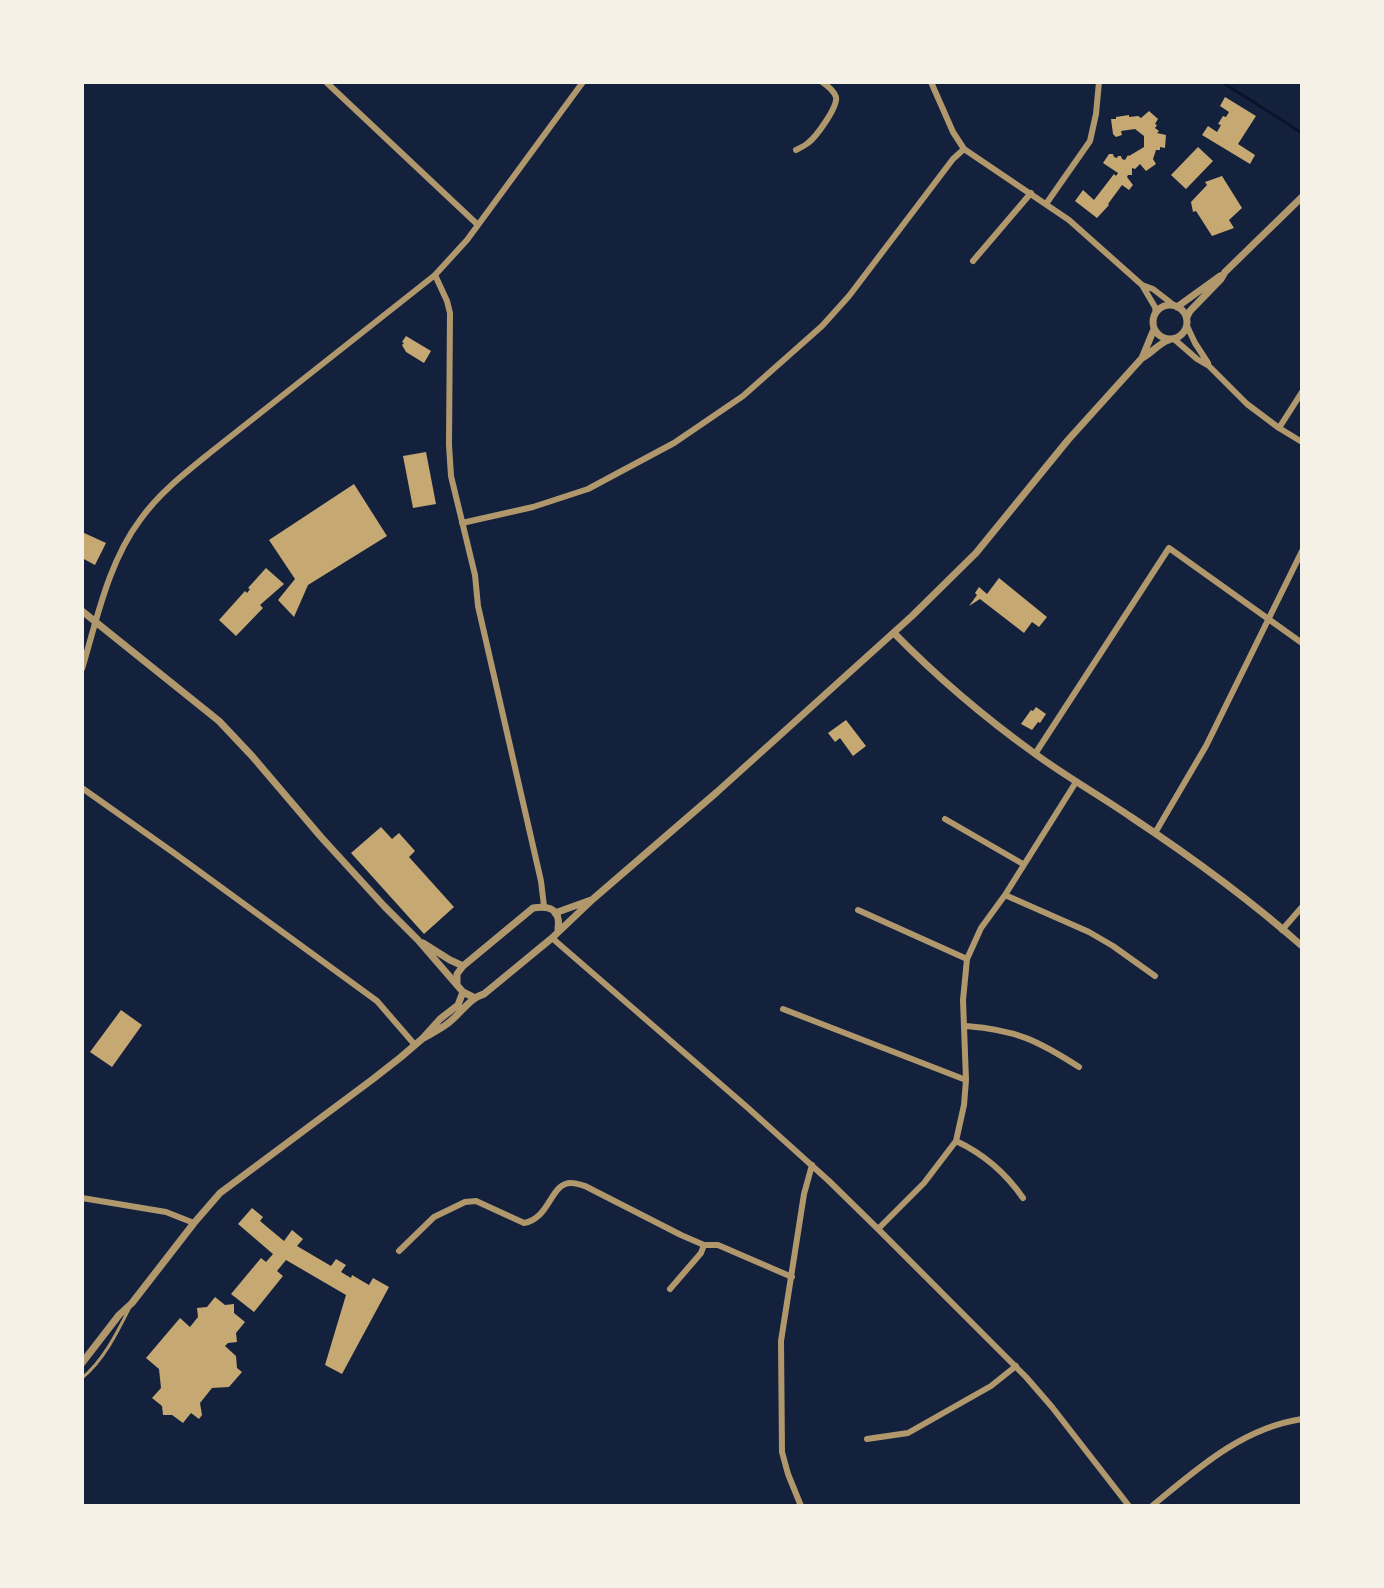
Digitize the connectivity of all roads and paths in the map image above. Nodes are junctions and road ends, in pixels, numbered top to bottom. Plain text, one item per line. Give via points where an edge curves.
1 (326, 82) edge
2 (583, 82) edge
3 (822, 82) edge
4 (931, 82) edge
5 (1099, 82) edge
6 (964, 149) junction
7 (796, 150) dead end
8 (1031, 193) junction
9 (1302, 197) edge
10 (1046, 204) junction
11 (478, 225) junction
12 (973, 261) dead end
13 (1225, 272) junction
14 (435, 275) junction
15 (1142, 285) junction
16 (1176, 306) junction
17 (1156, 313) junction
18 (1187, 322) junction
19 (1154, 329) junction
20 (1172, 339) junction
21 (1142, 358) junction
22 (1209, 366) junction
23 (1302, 392) edge
24 (1279, 428) junction
25 (1302, 442) edge
26 (462, 523) junction
27 (1302, 551) edge
28 (82, 611) edge
29 (1269, 618) junction
30 (96, 621) junction
31 (894, 633) junction
32 (1302, 643) edge
33 (82, 669) edge
34 (1035, 754) junction
35 (1076, 782) junction
36 (82, 788) edge
37 (945, 819) dead end
38 (1155, 833) junction
39 (1023, 864) junction
40 (1005, 895) junction
41 (593, 899) junction
42 (544, 906) junction
43 (1302, 907) edge
44 (858, 910) dead end
45 (555, 913) junction
46 (1282, 930) junction
47 (555, 934) junction
48 (418, 940) junction
49 (1302, 946) edge
50 (967, 959) junction
51 (463, 966) junction
52 (1155, 976) dead end
53 (460, 989) junction
54 (473, 997) junction
55 (783, 1009) dead end
56 (966, 1026) junction
57 (422, 1039) junction
58 (415, 1045) junction
59 (1079, 1067) dead end
60 (966, 1080) junction
61 (956, 1141) junction
62 (812, 1165) junction
63 (82, 1198) edge
64 (1023, 1198) dead end
65 (194, 1223) junction
66 (878, 1229) junction
67 (704, 1245) junction
68 (399, 1251) dead end
69 (792, 1277) junction
70 (670, 1289) dead end
71 (132, 1303) junction
72 (82, 1363) edge
73 (1016, 1366) junction
74 (82, 1378) edge
75 (1302, 1419) edge
76 (867, 1439) dead end
77 (801, 1506) edge
78 (1129, 1506) edge
79 (1152, 1506) edge

1 - 11 street
2 - 11 street
3 - 7 street via 835,95 834,108 815,137
4 - 6 street
5 - 10 street via 1090,141
6 - 8 street
6 - 26 street via 822,326 743,396 674,443 588,489
8 - 10 street
8 - 12 street
9 - 13 street
10 - 15 street
11 - 14 street
13 - 16 street
13 - 18 street via 1190,311
14 - 26 street via 450,313 449,445
14 - 30 street via 176,480 127,540
15 - 16 street
15 - 17 street
16 - 17 street
16 - 18 street
17 - 19 street
18 - 20 street via 1183,334
18 - 22 street
19 - 20 street
19 - 21 street
20 - 21 street
20 - 22 street
21 - 31 street via 976,553
22 - 24 street
23 - 24 street
24 - 25 street
26 - 42 street
27 - 29 street
28 - 30 street
29 - 32 street
29 - 34 street via 1169,548
29 - 38 street via 1206,746
30 - 33 street
30 - 48 street via 219,721
31 - 34 street via 960,695
31 - 41 street
34 - 35 street
35 - 38 street
35 - 39 street
36 - 58 street via 377,1001
37 - 39 street
38 - 46 street
39 - 40 street
40 - 50 street
40 - 52 street via 1089,932
41 - 45 street
41 - 47 street
42 - 45 street
42 - 51 street via 533,908
43 - 46 street
44 - 50 street
45 - 47 street
46 - 49 street
47 - 54 street via 484,994
47 - 62 street
48 - 51 street
48 - 53 street
50 - 56 street
51 - 53 street via 457,974
53 - 54 street
53 - 57 street via 458,1005
54 - 57 street via 445,1026
55 - 60 street
56 - 59 street via 1034,1040
56 - 60 street
57 - 58 street
58 - 65 street via 226,1188
60 - 61 street
61 - 64 street via 988,1159
61 - 66 street
62 - 66 street
62 - 69 street
63 - 65 street via 166,1212
65 - 71 street
66 - 73 street
67 - 68 street via 571,1183 555,1193 533,1222 524,1223 476,1201 465,1202 434,1217
67 - 69 street via 718,1245
67 - 70 street
69 - 77 street via 781,1341 781,1432 782,1452
71 - 72 street
71 - 74 lane
73 - 76 street via 908,1433
73 - 78 street
75 - 79 street via 1242,1439

